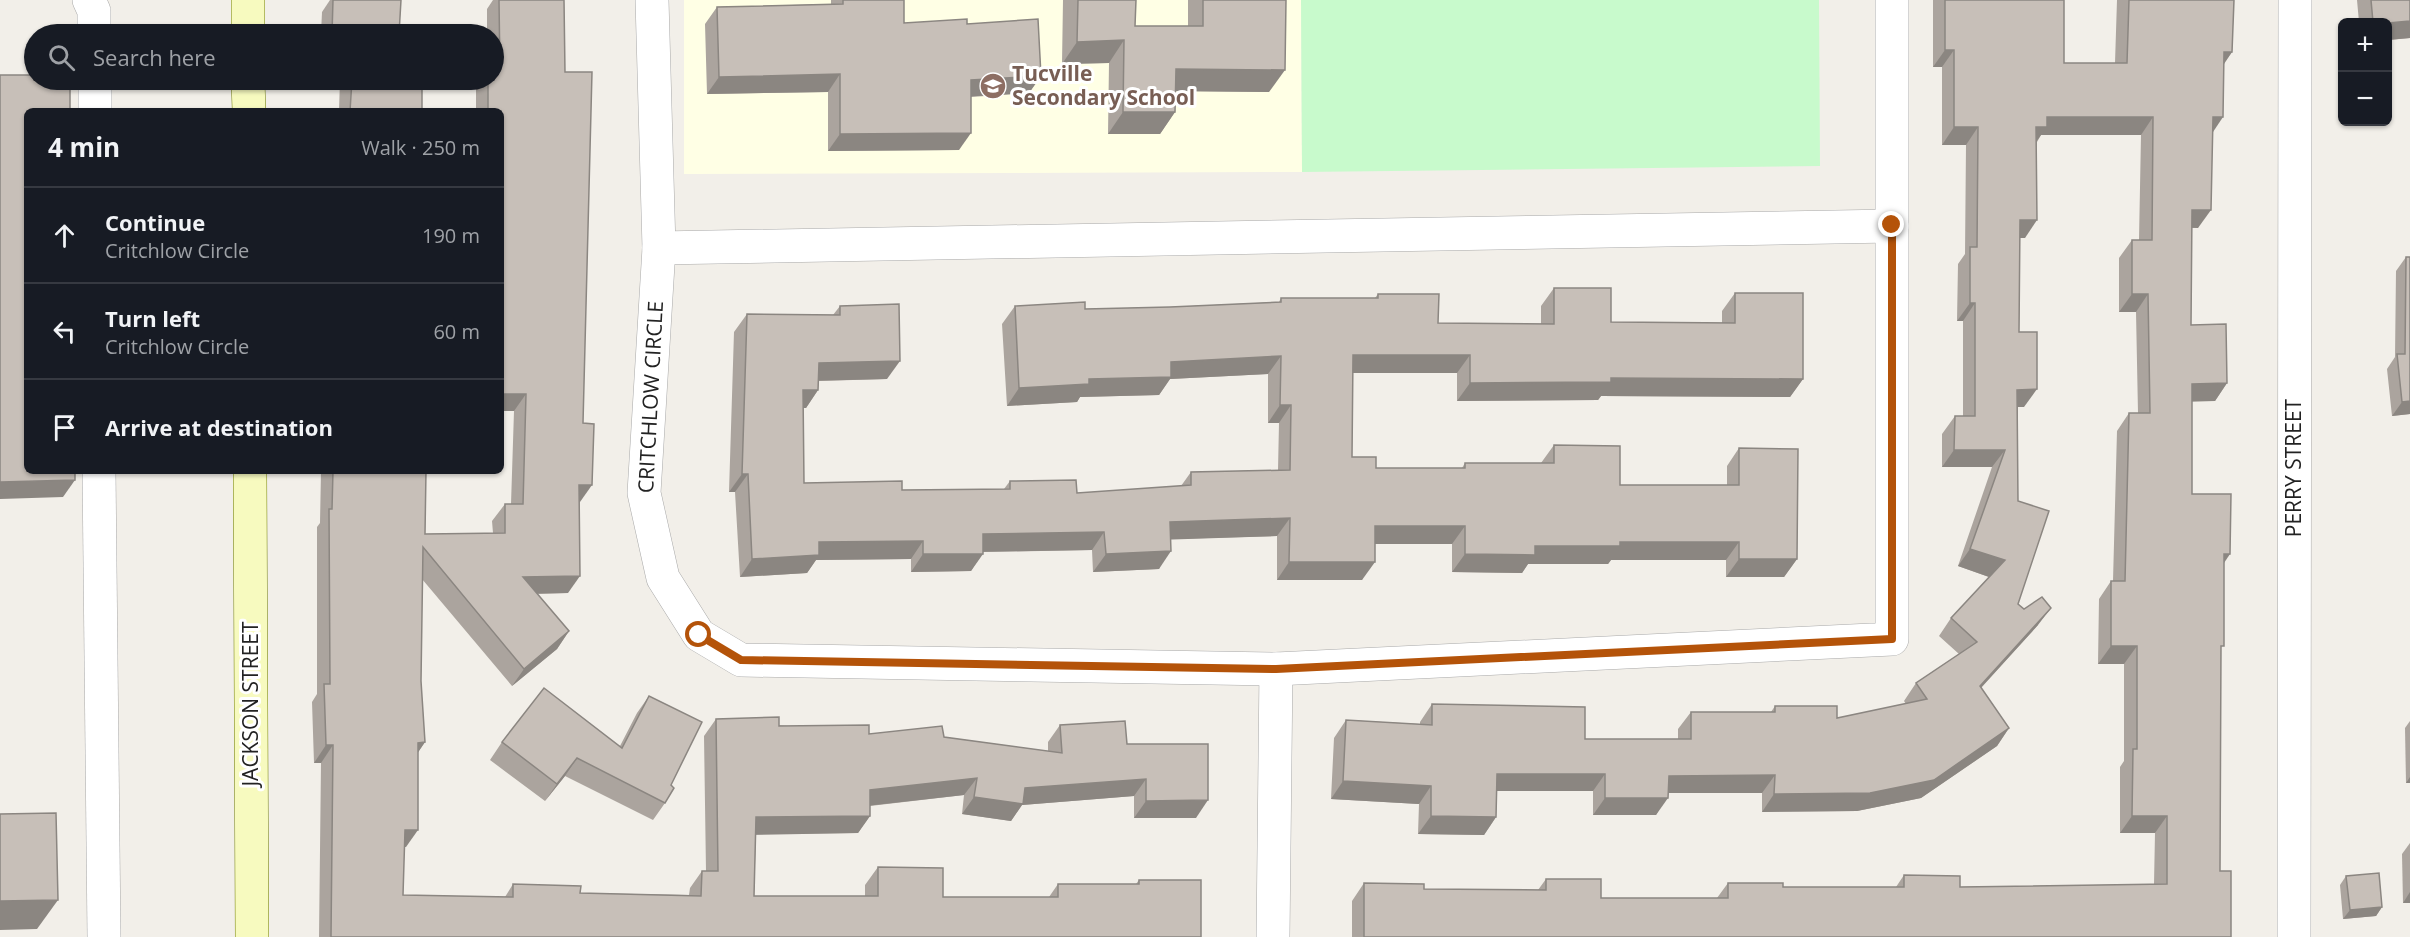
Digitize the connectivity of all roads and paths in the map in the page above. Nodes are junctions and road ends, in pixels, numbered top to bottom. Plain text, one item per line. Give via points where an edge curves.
1 (88, 0) edge
2 (248, 0) edge
3 (652, 0) edge
4 (1892, 0) edge
5 (2295, 0) edge
6 (94, 24) edge
7 (248, 24) edge
8 (95, 90) edge
9 (248, 90) edge
10 (95, 108) edge
11 (249, 108) edge
12 (1892, 225) junction
13 (659, 248) junction
14 (99, 474) edge
15 (250, 474) edge
16 (1276, 669) junction
17 (104, 937) edge
18 (252, 937) edge
19 (1273, 937) edge
20 (2294, 937) edge

1 - 6 street
2 - 7 street
3 - 13 street, CRITCHLOW CIRCLE
4 - 12 street, CRITCHLOW CIRCLE
5 - 20 street, PERRY STREET
8 - 10 street
9 - 11 street
12 - 13 street
12 - 16 street, CRITCHLOW CIRCLE via 1892,639
13 - 16 street, CRITCHLOW CIRCLE via 644,493 663,578 699,635 741,660
14 - 17 street
15 - 18 street, JACKSON STREET
16 - 19 street

